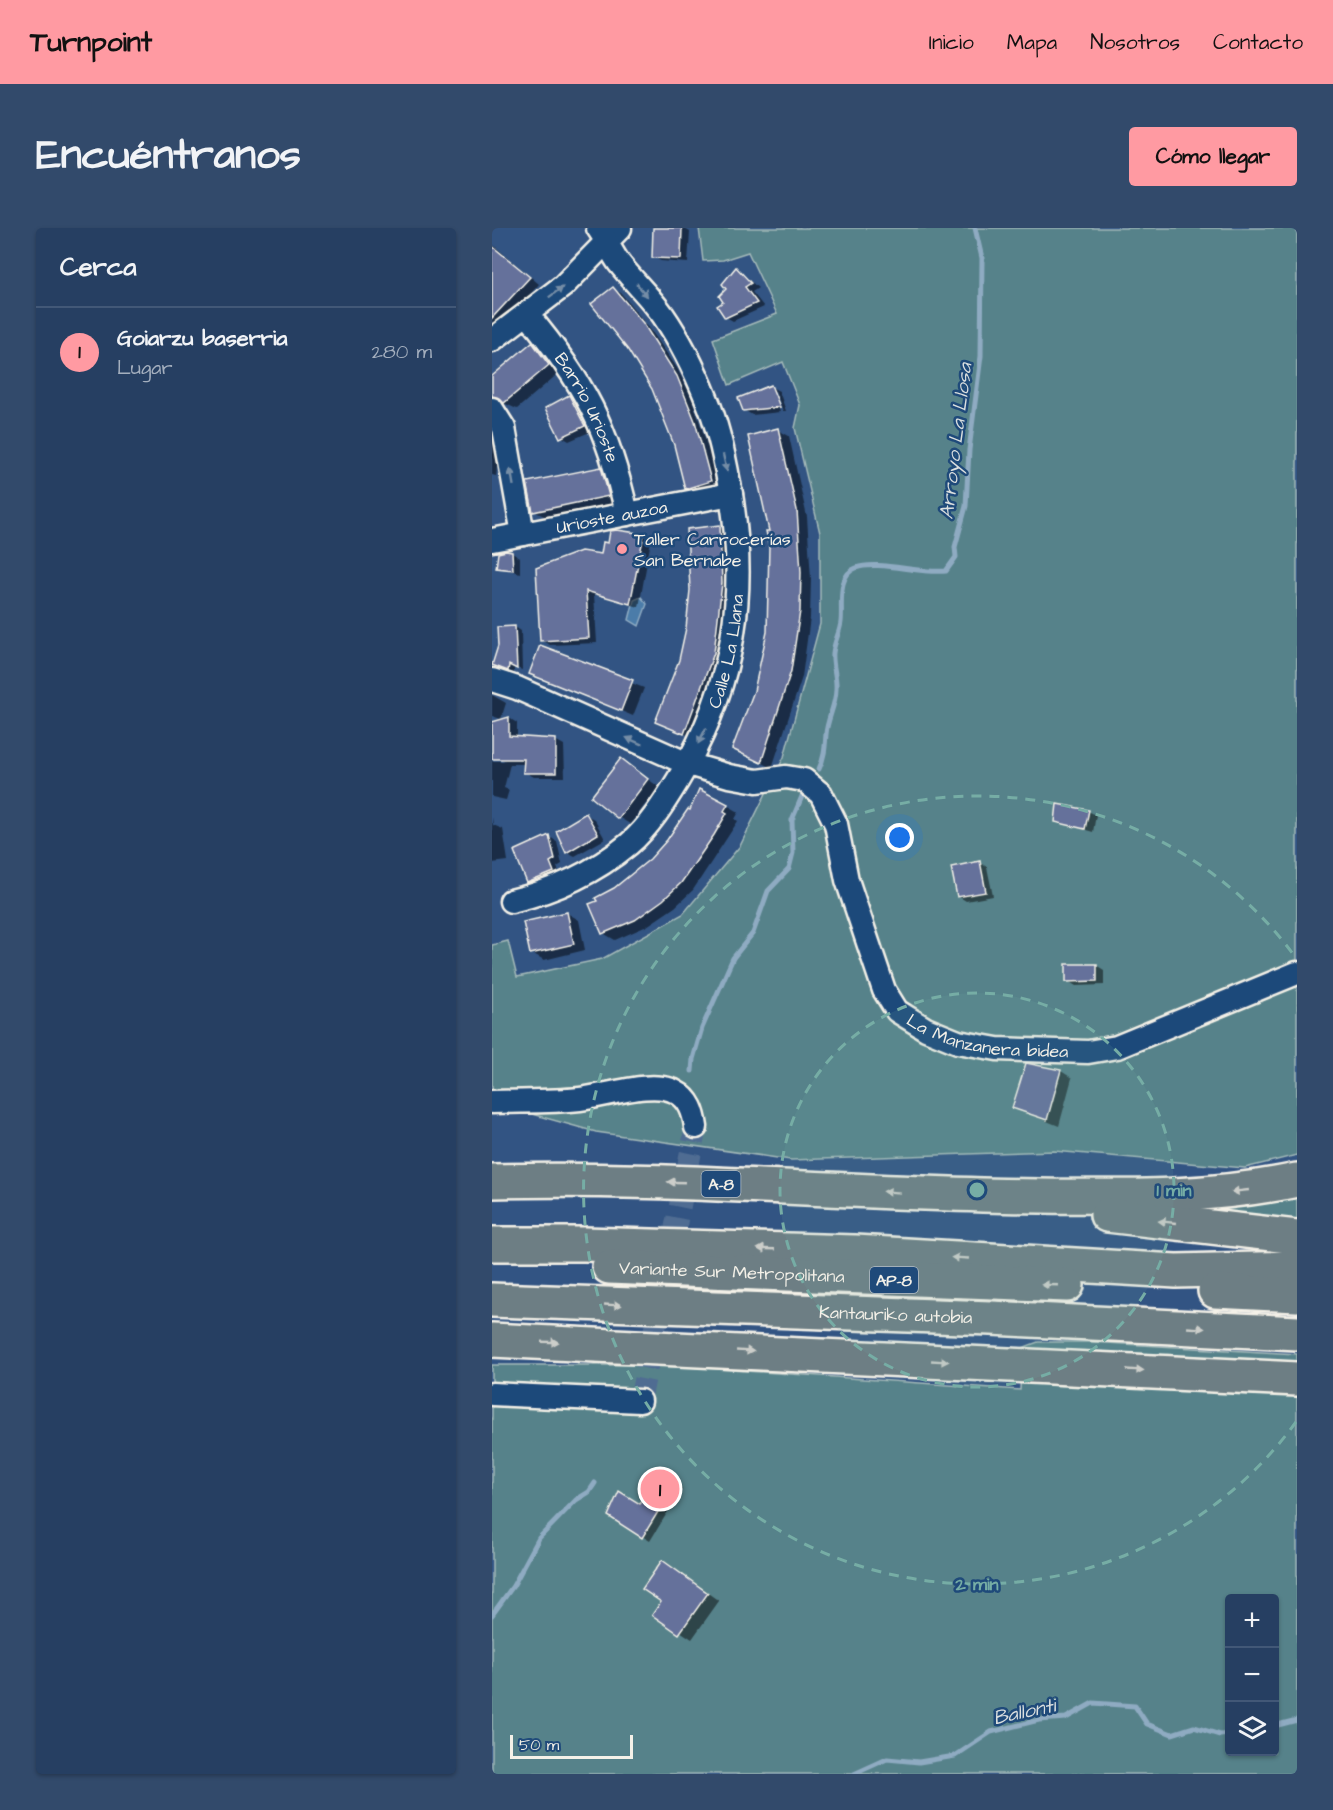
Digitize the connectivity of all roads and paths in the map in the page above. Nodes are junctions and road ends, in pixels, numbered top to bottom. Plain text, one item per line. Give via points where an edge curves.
1 (609, 233) edge
2 (527, 314) junction
3 (492, 340) edge
4 (492, 409) edge
5 (731, 494) junction
6 (627, 514) junction
7 (523, 534) junction
8 (492, 540) edge
9 (492, 680) edge
10 (688, 764) junction
11 (511, 901) dead end
12 (1297, 973) edge
13 (492, 1102) edge
14 (696, 1127) tunnel mouth
15 (1297, 1180) edge
16 (492, 1181) edge
17 (950, 1196) junction
18 (1297, 1238) edge
19 (492, 1244) edge
20 (492, 1260) edge
21 (1019, 1261) junction
22 (1297, 1268) edge
23 (1297, 1295) edge
24 (492, 1300) edge
25 (1297, 1333) edge
26 (492, 1340) edge
27 (1297, 1379) edge
28 (492, 1394) edge
29 (640, 1401) dead end

2 -> 1 street via 563,286
1 -> 5 street, Calle La Llana via 618,261 662,314 695,371 717,431
2 - 3 street
2 - 6 street, Barrio Urioste via 558,351 589,400 609,445
7 -> 4 street via 504,428
5 - 6 street, Urioste auzoa
5 -> 10 street, Calle La Llana via 739,585 734,637 722,687
6 - 7 street, Urioste auzoa
7 - 8 street, Urioste auzoa
10 -> 9 street, La Manzanera bidea
10 - 11 street, Calle La Llana via 654,818 630,843 600,866 568,883
10 - 12 street, La Manzanera bidea via 757,781 786,777 804,780 821,794 836,824 847,880 884,990 897,1011 926,1029 958,1041 1036,1052 1088,1052 1117,1047
13 - 14 street via 580,1099 656,1087 675,1091 686,1099
15 -> 17 highway via 1204,1195
17 -> 16 highway, A-8 via 603,1180
18 -> 17 highway, A-8
18 - 21 highway via 1179,1259
21 -> 19 highway via 721,1248
23 -> 20 highway, Variante Sur Metropolitana / AP-8
21 - 22 highway via 1176,1271
24 -> 25 highway, Kantauriko autobia
26 -> 27 highway
28 - 29 street

